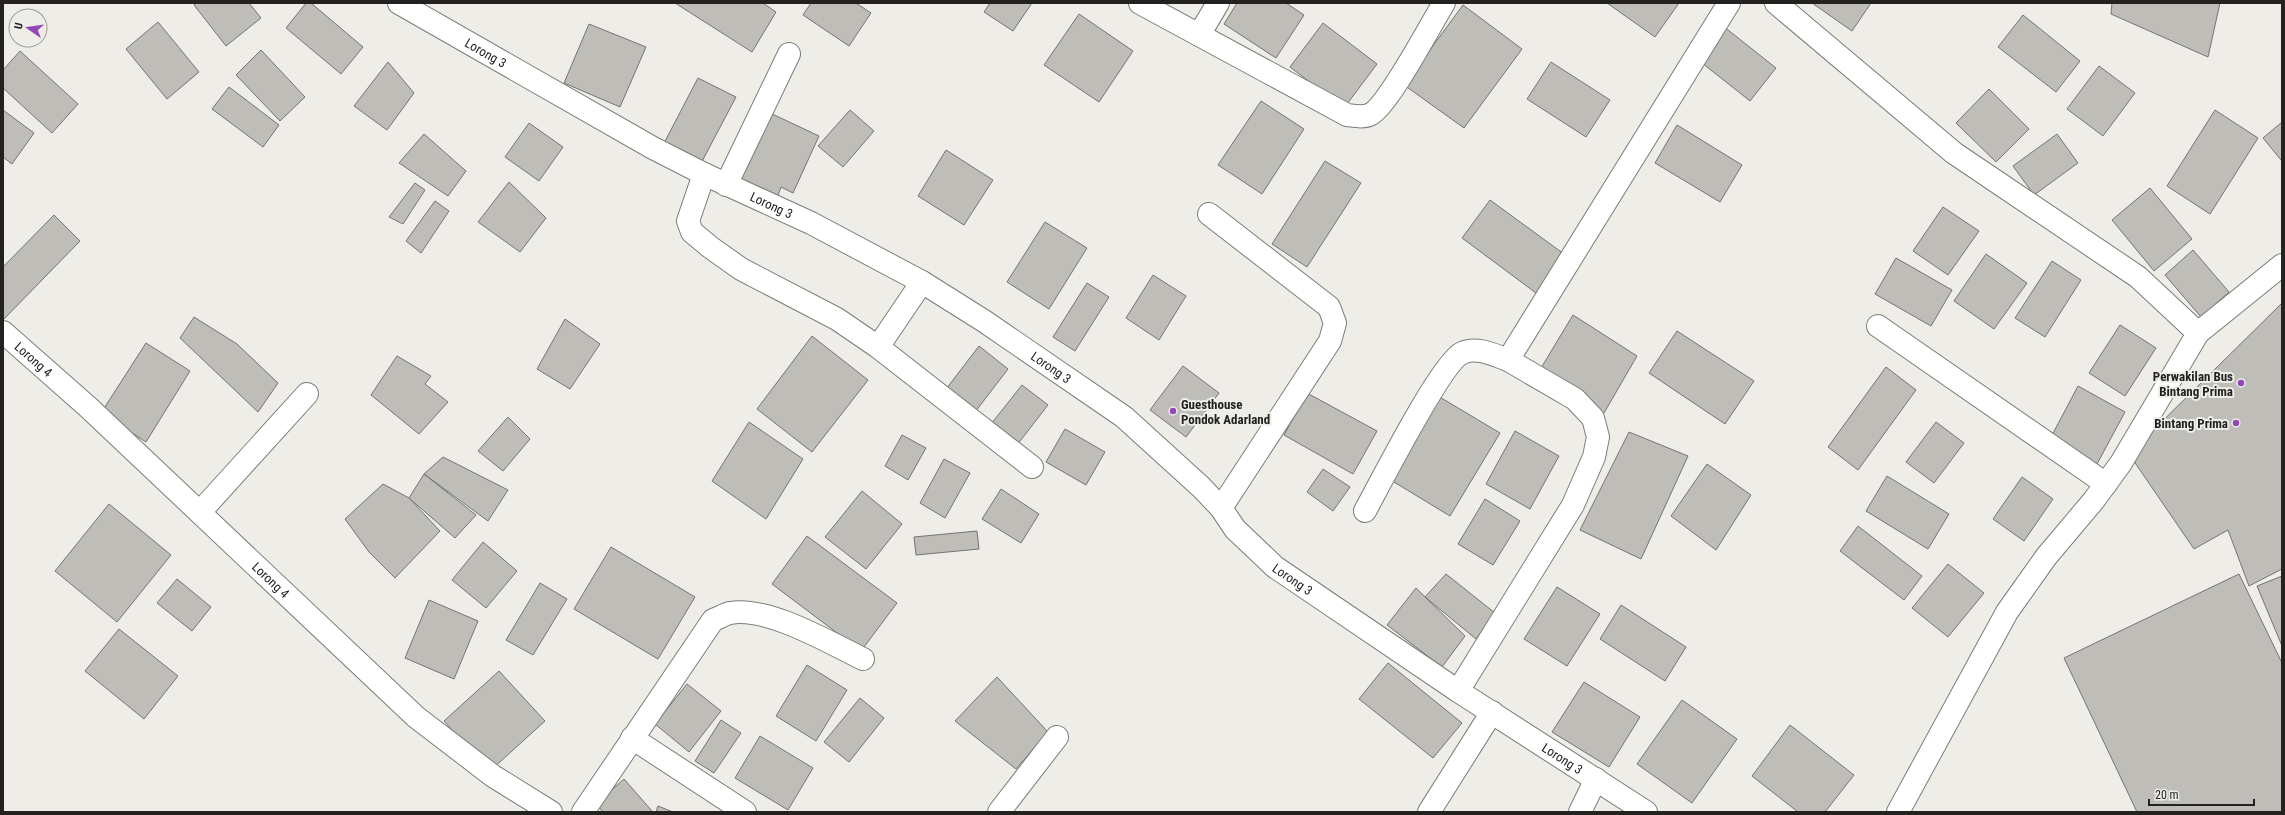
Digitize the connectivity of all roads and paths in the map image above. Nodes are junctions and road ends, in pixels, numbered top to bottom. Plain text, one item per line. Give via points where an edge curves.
1 (399, 3) edge
2 (1140, 3) edge
3 (1218, 3) edge
4 (1444, 3) edge
5 (1729, 3) edge
6 (1776, 3) edge
7 (1198, 35) junction
8 (789, 54) dead end
9 (704, 174) junction
10 (726, 185) junction
11 (1209, 214) dead end
12 (2282, 265) edge
13 (922, 282) junction
14 (1878, 326) dead end
15 (3, 332) edge
16 (2198, 333) junction
17 (878, 347) junction
18 (1508, 360) junction
19 (308, 394) dead end
20 (1032, 467) dead end
21 (2106, 484) junction
22 (1221, 508) junction
23 (1365, 511) dead end
24 (200, 512) junction
25 (864, 659) dead end
26 (1458, 691) junction
27 (1492, 712) junction
28 (1057, 737) dead end
29 (632, 738) junction
30 (1596, 779) junction
31 (551, 812) edge
32 (583, 812) edge
33 (744, 812) edge
34 (999, 812) edge
35 (1429, 812) edge
36 (1580, 812) edge
37 (1646, 812) edge
38 (1898, 812) edge

1 - 9 street, Lorong 3 via 653,148
2 - 7 street
3 - 7 street
4 - 7 street via 1387,96 1372,113 1361,117 1347,115
5 - 18 street
6 - 16 street via 1954,153 2138,277
8 - 10 street
9 - 10 street, Lorong 3
9 - 17 street via 688,221 692,232 741,269 837,319
10 - 13 street, Lorong 3 via 811,223
11 - 22 street via 1328,307 1335,323 1330,341
12 - 16 street
13 - 17 street
13 - 22 street, Lorong 3 via 984,321 1124,417 1179,465
14 - 21 street
15 - 24 street, Lorong 4
16 - 21 street via 2122,463
17 - 20 street
18 - 23 street via 1478,350 1458,355 1438,382
18 - 26 street via 1575,399 1593,418 1598,437 1594,457 1572,505
19 - 24 street
21 - 38 street via 2046,557 2007,612
22 - 26 street, Lorong 3 via 1235,529 1265,559
24 - 31 street, Lorong 4 via 416,717 493,776
25 - 29 street via 778,620 744,613 730,613 713,620 708,626
26 - 27 street, Lorong 3
27 - 30 street, Lorong 3
27 - 35 street
28 - 34 street
29 - 32 street
29 - 33 street
30 - 36 street
30 - 37 street, Lorong 3

